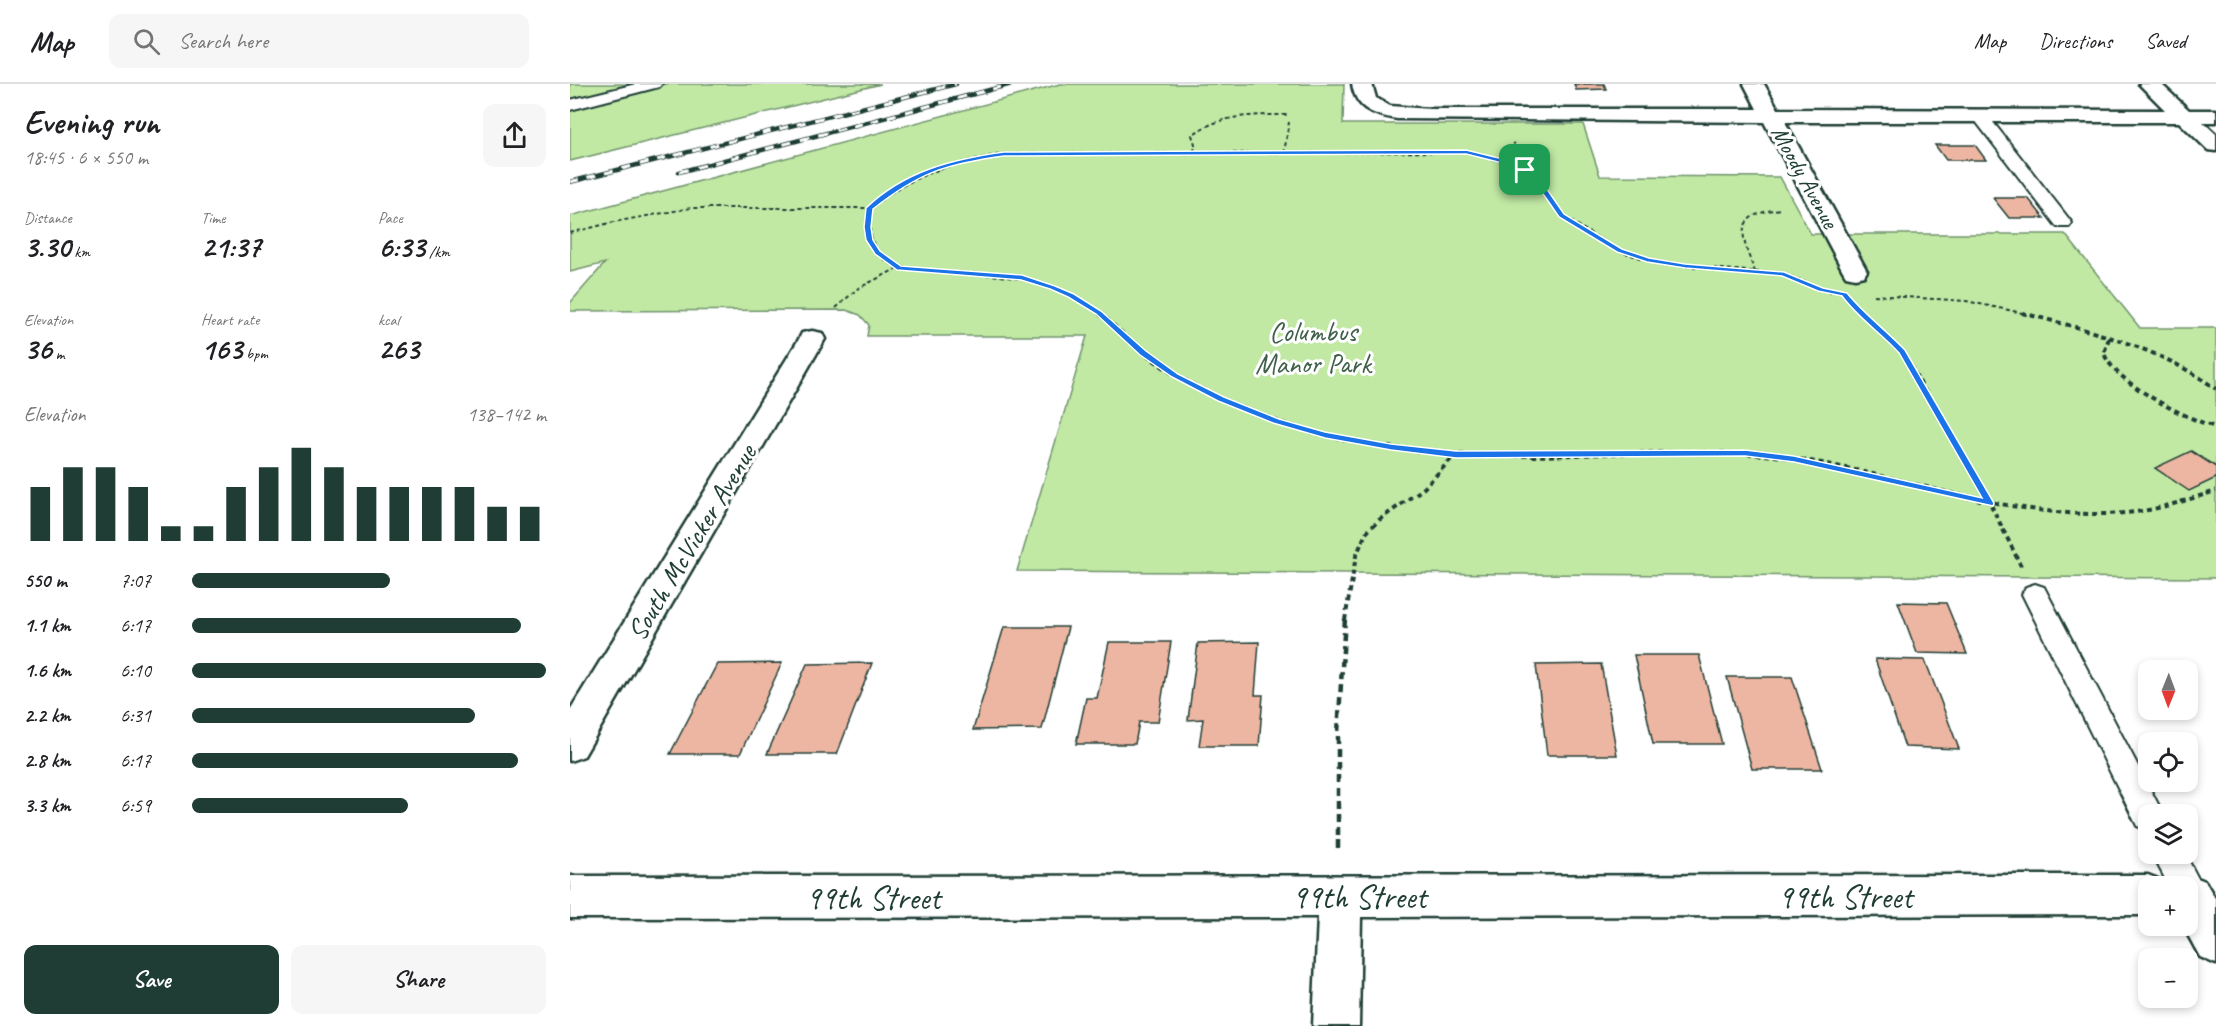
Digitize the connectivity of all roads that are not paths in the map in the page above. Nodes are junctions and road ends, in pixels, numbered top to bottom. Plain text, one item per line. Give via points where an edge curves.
1 (654, 84) edge
2 (1362, 84) edge
3 (1754, 84) edge
4 (2149, 84) edge
5 (570, 105) edge
6 (1771, 115) junction
7 (1979, 115) junction
8 (2184, 116) junction
9 (2216, 116) edge
10 (2216, 145) edge
11 (2063, 223) dead end
12 (1856, 271) dead end
13 (812, 339) dead end
14 (2035, 594) dead end
15 (570, 744) edge
16 (2142, 804) edge
17 (2138, 895) edge
18 (1340, 896) junction
19 (570, 897) edge
20 (2198, 903) edge
21 (2216, 942) edge
22 (1336, 1026) edge

1 - 5 lane
2 - 6 street via 1366,102 1377,109 1430,115
3 - 6 street, Moody Avenue
4 - 8 street
6 - 7 street
6 - 12 street, Moody Avenue
7 - 8 street
7 - 11 lane
8 - 9 street
8 - 10 street
13 - 15 street, South McVicker Avenue
14 - 16 lane
17 - 18 street, 99th Street
18 - 19 street, 99th Street
18 - 22 street
20 - 21 street

